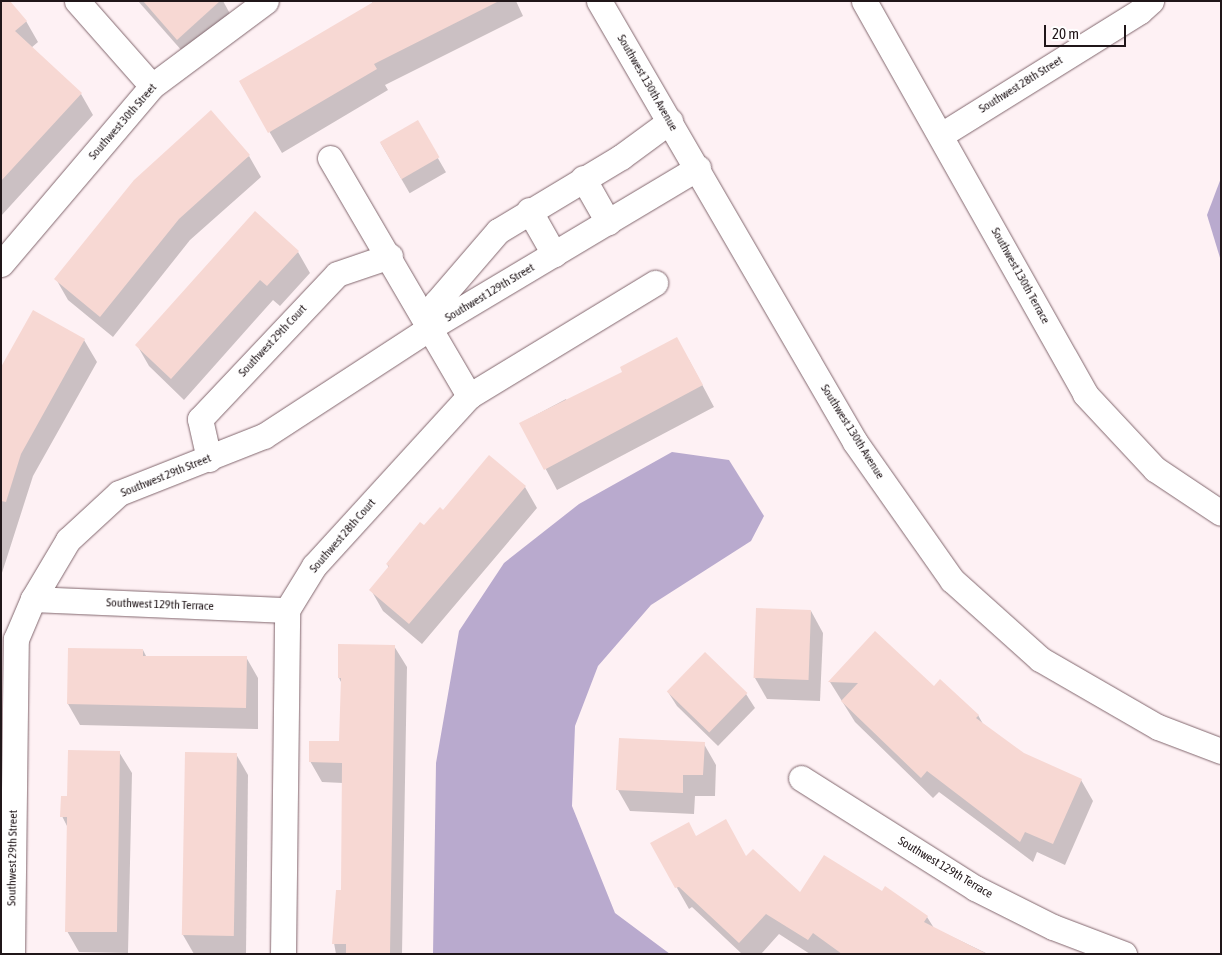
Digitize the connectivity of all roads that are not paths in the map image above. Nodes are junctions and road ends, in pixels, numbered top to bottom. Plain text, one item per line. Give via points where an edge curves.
1 (76, 1) edge
2 (266, 1) edge
3 (600, 1) edge
4 (864, 1) edge
5 (1151, 1) edge
6 (152, 86) junction
7 (670, 121) junction
8 (941, 135) junction
9 (330, 158) dead end
10 (698, 168) junction
11 (583, 178) junction
12 (529, 210) junction
13 (608, 222) junction
14 (554, 254) junction
15 (390, 256) junction
16 (2, 263) edge
17 (655, 283) dead end
18 (431, 327) junction
19 (469, 396) junction
20 (209, 459) junction
21 (1221, 512) edge
22 (33, 599) junction
23 (287, 610) junction
24 (1221, 751) edge
25 (801, 778) dead end
26 (12, 954) edge
27 (283, 954) edge
28 (1124, 954) edge

1 - 6 street
2 - 6 street, Southwest 30th Street
3 - 7 street, Southwest 130th Avenue
4 - 8 street, Southwest 130th Terrace
5 - 8 street, Southwest 28th Street via 1140,12
6 - 16 street, Southwest 30th Street
7 - 10 street, Southwest 130th Avenue
7 - 11 street, Southwest 129th Street via 620,157
8 - 21 street, Southwest 130th Terrace via 1086,394 1155,469
9 - 15 street
10 - 13 street, Southwest 129th Street
10 - 24 street, Southwest 130th Avenue via 855,442 952,580 1040,659 1158,727
11 - 12 street, Southwest 129th Street
11 - 13 street
12 - 14 street
12 - 18 street, Southwest 129th Street via 498,232 436,303
13 - 14 street, Southwest 129th Street
14 - 18 street, Southwest 129th Street
15 - 18 street
15 - 20 street, Southwest 29th Court via 337,274 200,420
17 - 19 street, Southwest 28th Court
18 - 19 street
18 - 20 street, Southwest 29th Street via 264,436
19 - 23 street, Southwest 28th Court via 314,566
20 - 22 street, Southwest 29th Street via 119,493 68,540
22 - 23 street, Southwest 129th Terrace
22 - 26 street, Southwest 29th Street via 16,639
23 - 27 street
25 - 28 street, Southwest 129th Terrace via 975,888 1053,927

